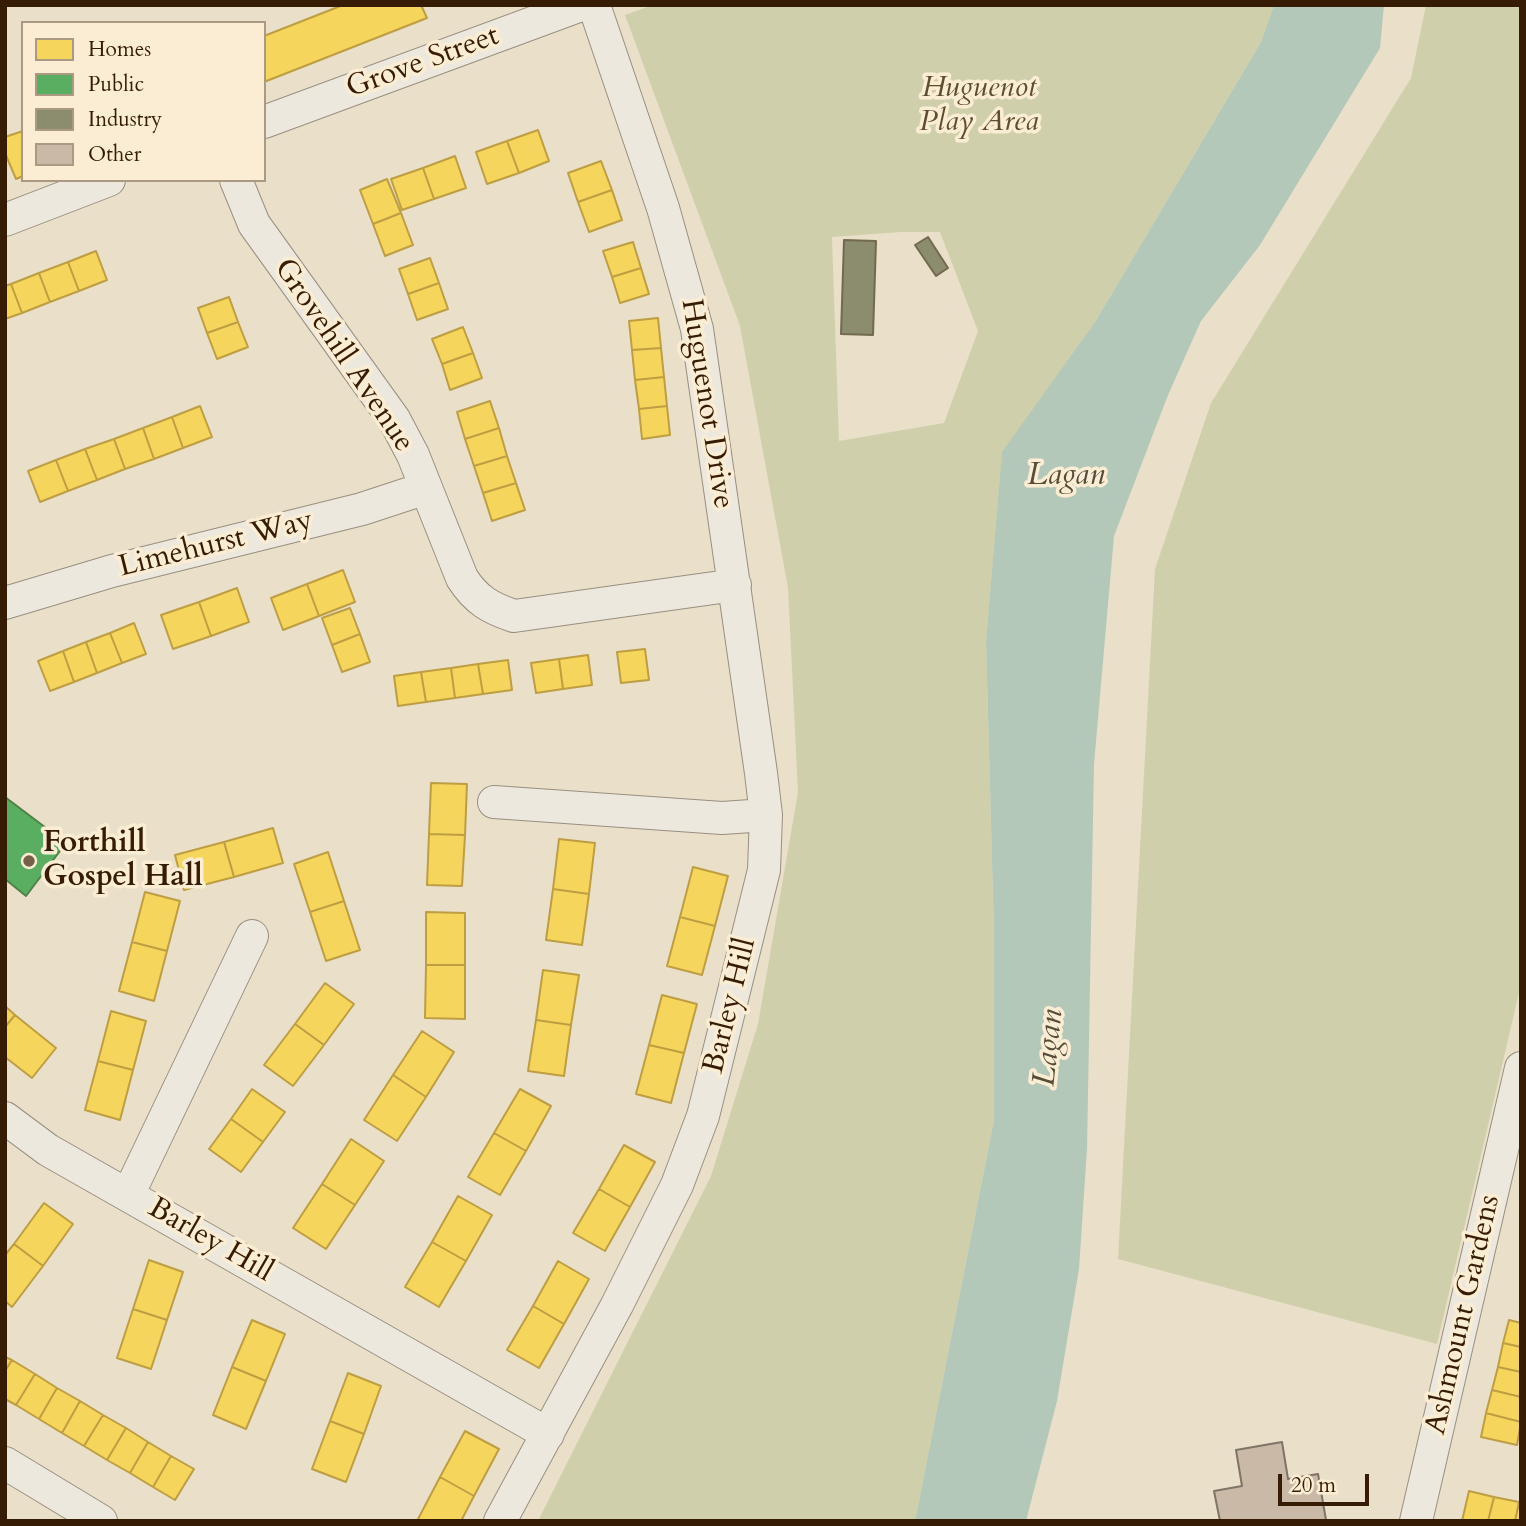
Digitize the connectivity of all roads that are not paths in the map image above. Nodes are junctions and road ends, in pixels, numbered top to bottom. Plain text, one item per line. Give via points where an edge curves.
1 (581, 5) edge
2 (594, 5) edge
3 (266, 121) edge
4 (104, 182) edge
5 (237, 182) edge
6 (5, 220) edge
7 (426, 488) junction
8 (735, 585) junction
9 (5, 603) edge
10 (494, 803) dead end
11 (766, 815) junction
12 (252, 936) dead end
13 (1521, 1068) edge
14 (5, 1118) edge
15 (128, 1195) junction
16 (548, 1434) junction
17 (5, 1464) edge
18 (65, 1512) edge
19 (101, 1521) edge
20 (500, 1521) edge
21 (1416, 1521) edge

1 - 3 street, Grove Street
2 - 8 street, Huguenot Drive via 682,268 697,329
4 - 6 street
5 - 7 street, Grovehill Avenue via 254,224 394,419
7 - 8 street, Grovehill Avenue via 462,578 474,596 492,609 514,615
7 - 9 street, Limehurst Way via 362,509 112,570
8 - 11 street, Huguenot Drive
10 - 11 street via 722,818
11 - 16 street, Barley Hill via 764,870 703,1116 677,1185
12 - 15 street, Barley Hill
13 - 21 street, Ashmount Gardens
14 - 15 street, Barley Hill via 48,1150
15 - 16 street, Barley Hill
16 - 20 street, Barley Hill
17 - 18 street
18 - 19 street

